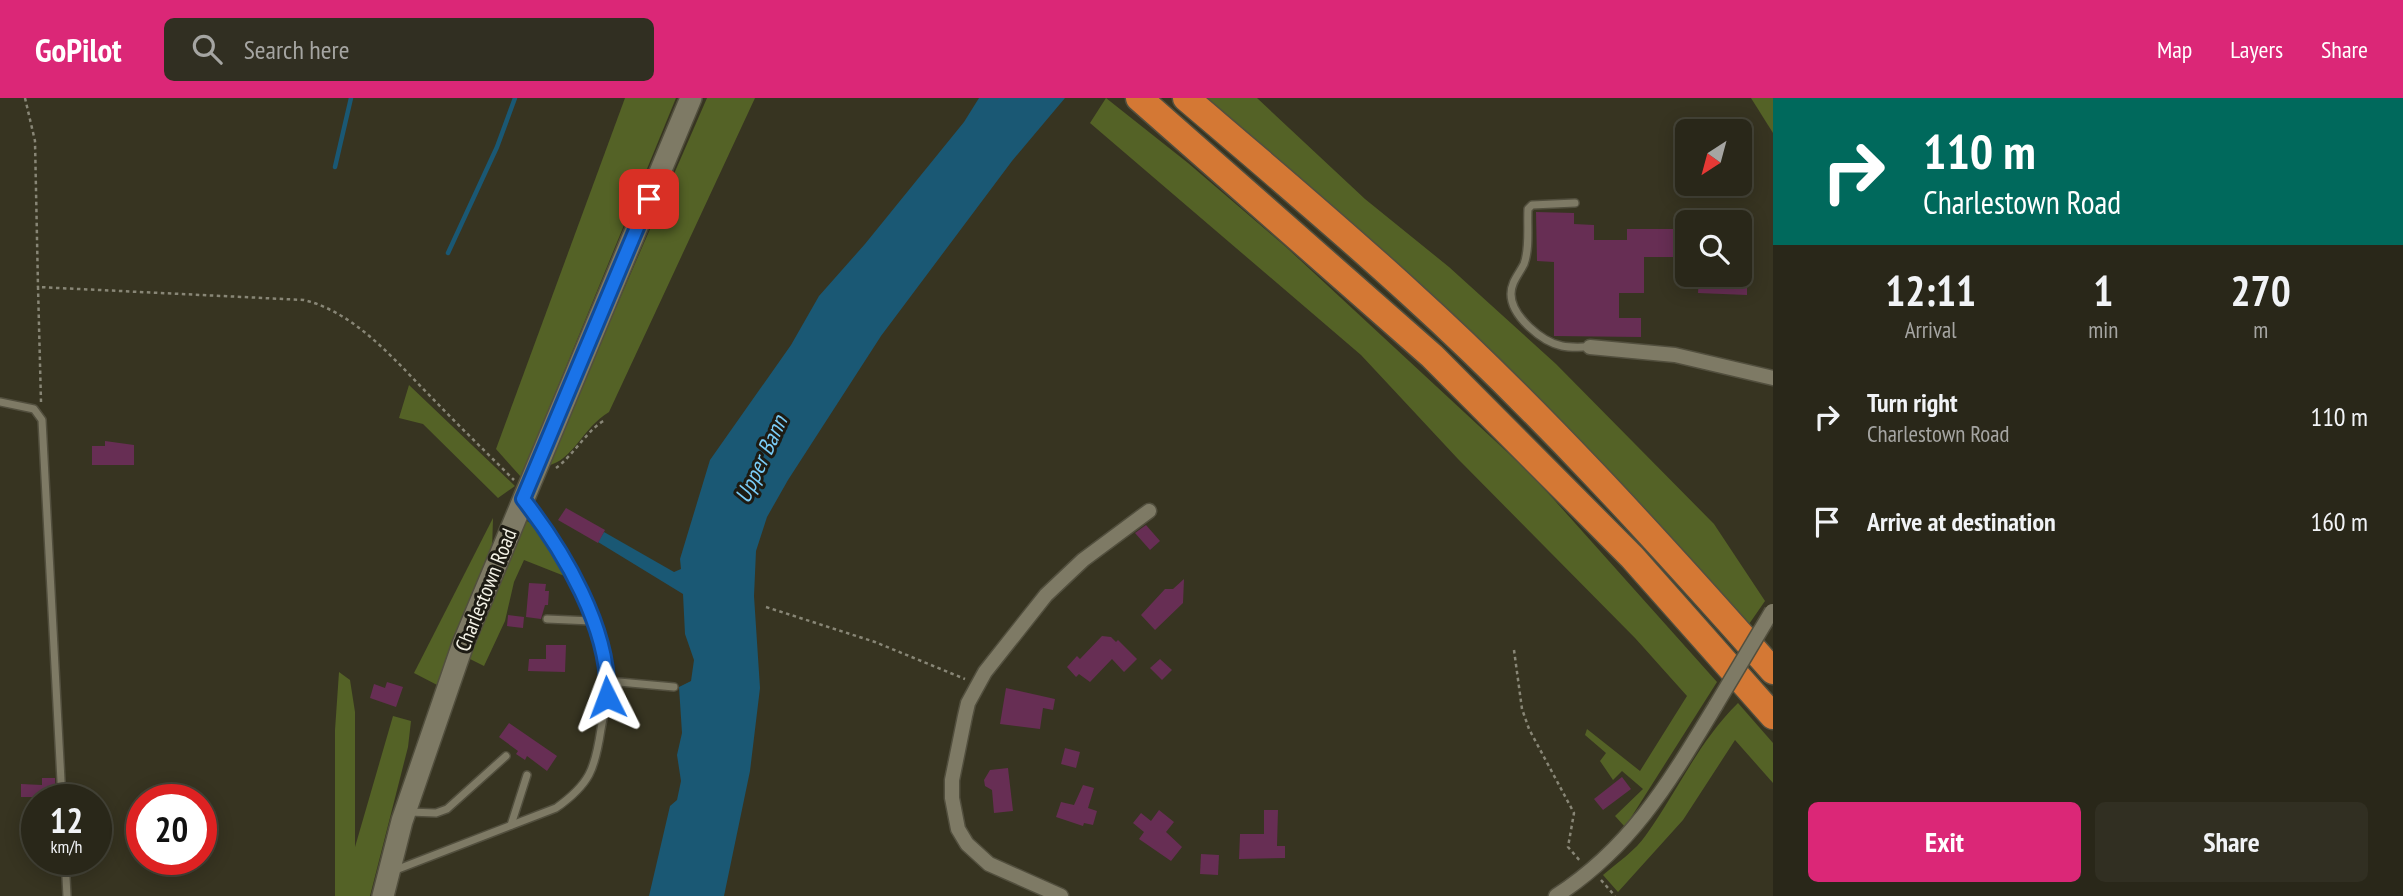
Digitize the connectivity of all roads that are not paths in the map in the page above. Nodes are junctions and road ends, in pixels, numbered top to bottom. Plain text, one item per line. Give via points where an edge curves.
1 (691, 98) edge
2 (1139, 98) edge
3 (1186, 98) edge
4 (1575, 203) dead end
5 (1590, 347) joint
6 (1773, 378) edge
7 (0, 402) edge
8 (527, 490) junction
9 (1149, 511) dead end
10 (1772, 610) edge
11 (547, 619) dead end
12 (592, 621) junction
13 (1773, 671) edge
14 (608, 681) junction
15 (674, 687) dead end
16 (1773, 716) edge
17 (506, 756) dead end
18 (527, 775) dead end
19 (61, 784) edge
20 (405, 812) junction
21 (511, 825) junction
22 (389, 872) junction
23 (66, 875) edge
24 (67, 896) edge
25 (383, 896) edge
26 (1061, 896) edge
27 (1556, 896) edge

1 - 8 main road, Charlestown Road
2 - 16 highway via 1432,356 1605,528
3 - 13 highway via 1411,293 1509,388 1655,537
4 - 5 lane via 1528,209 1525,262 1511,295 1524,322 1548,341
5 - 6 street via 1675,355
7 - 19 lane via 40,413
8 - 12 lane
8 - 20 main road, Charlestown Road via 463,644
9 - 26 street via 1061,579 978,684 965,716 952,780 958,829 989,864
10 - 27 street, bridge via 1636,828 1592,871
11 - 12 lane
12 - 14 lane
14 - 15 lane
14 - 21 lane via 593,769 584,786 556,808
17 - 20 lane via 447,809
18 - 21 lane
20 - 22 main road, Charlestown Road
21 - 22 lane
22 - 25 main road, Charlestown Road
23 - 24 lane

